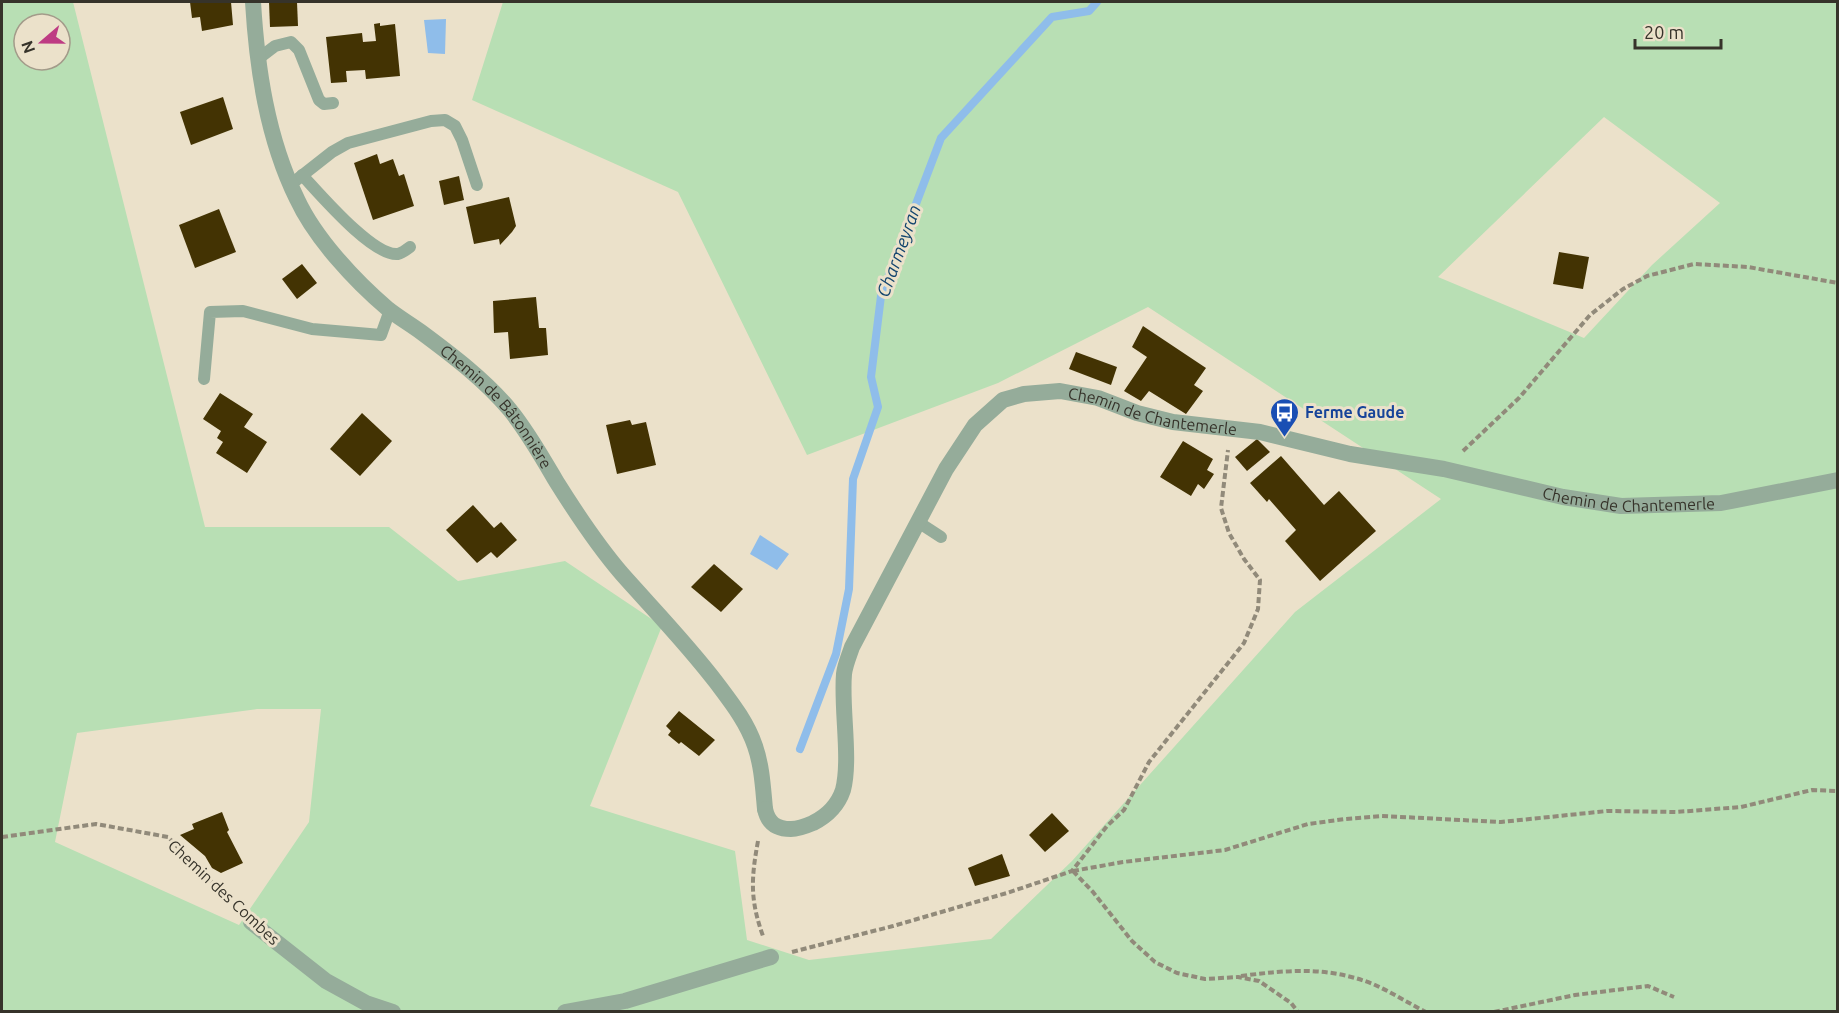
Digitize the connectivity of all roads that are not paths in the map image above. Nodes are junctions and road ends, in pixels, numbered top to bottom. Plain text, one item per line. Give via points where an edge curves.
1 (253, 2) edge
2 (258, 59) junction
3 (333, 103) dead end
4 (296, 180) junction
5 (477, 185) dead end
6 (410, 247) dead end
7 (390, 310) junction
8 (204, 379) dead end
9 (1838, 480) edge
10 (918, 522) junction
11 (941, 537) dead end
12 (765, 809) joint
13 (250, 922) road end
14 (771, 957) road end
15 (393, 1011) edge
16 (565, 1011) edge

1 - 2 street, Chemin de Bâtonnière
2 - 3 lane via 275,46 291,42 299,50 319,100
2 - 4 street, Chemin de Bâtonnière via 272,130
4 - 5 lane via 348,143 445,120 462,140
4 - 6 lane via 379,248 400,254
4 - 7 street, Chemin de Bâtonnière via 297,201 319,234
7 - 8 lane via 381,335 312,329 243,311 210,312
7 - 12 street, Chemin de Bâtonnière via 446,350 511,411 581,520 723,692 755,746
9 - 10 street, Chemin de Chantemerle via 1721,503 1621,506 1350,454 1260,432 1173,422 1060,390 1004,400 975,425
10 - 11 lane
10 - 12 street, Chemin de Chantemerle via 852,647 844,671 845,770 843,790 834,808 822,819 793,830 777,827 768,820
13 - 15 street, Chemin des Combes via 326,981 366,1003
14 - 16 street via 625,1001

